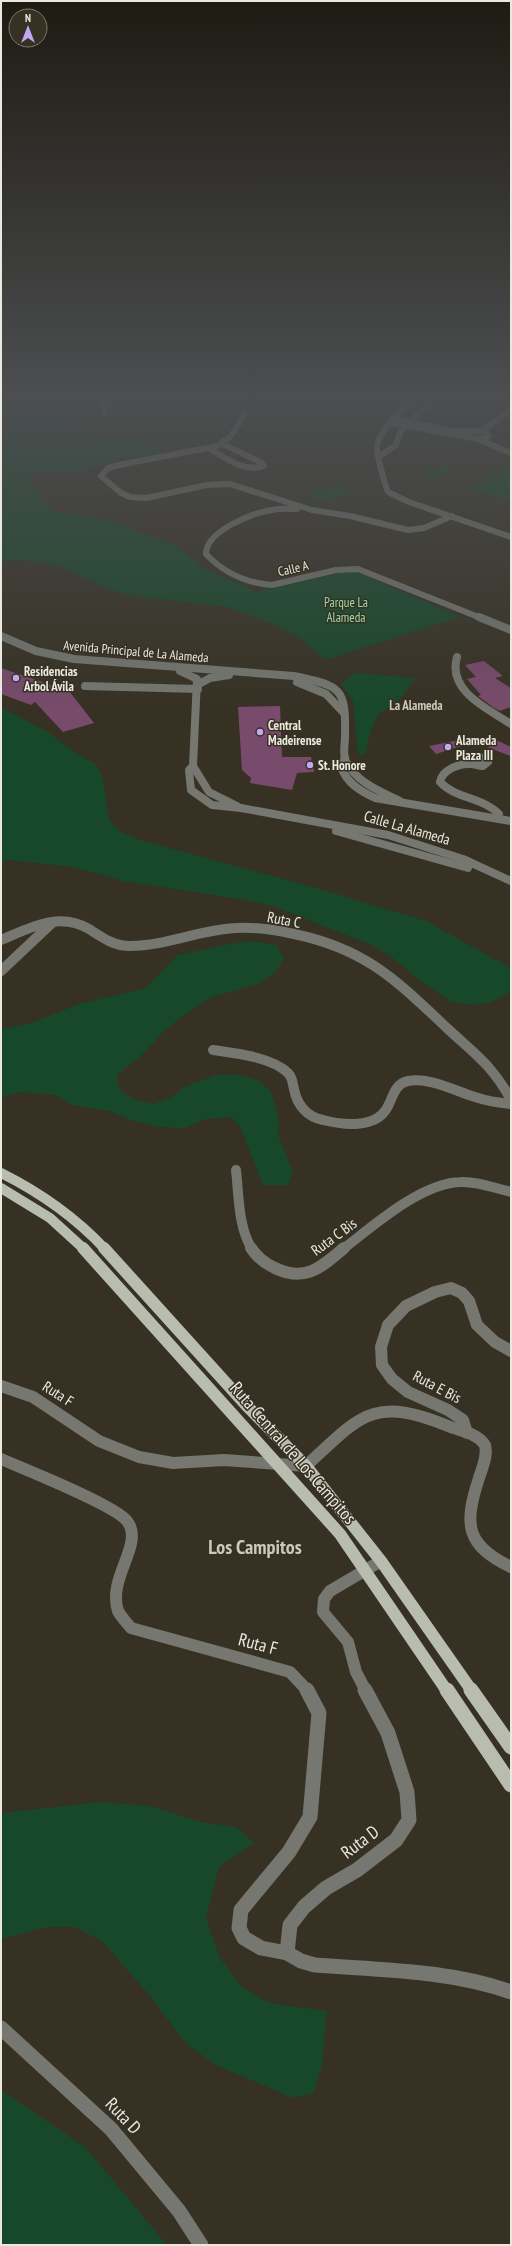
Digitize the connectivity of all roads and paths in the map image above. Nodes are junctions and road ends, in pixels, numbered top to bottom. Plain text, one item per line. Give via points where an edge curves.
1 (269, 500) edge
2 (280, 500) edge
3 (404, 500) edge
4 (267, 510) junction
5 (312, 510) junction
6 (452, 516) junction
7 (511, 537) edge
8 (511, 630) edge
9 (1, 636) edge
10 (457, 657) dead end
11 (166, 667) junction
12 (258, 674) junction
13 (272, 675) junction
14 (330, 685) junction
15 (85, 686) dead end
16 (198, 687) junction
17 (320, 690) junction
18 (344, 713) junction
19 (511, 724) edge
20 (345, 758) junction
21 (471, 764) dead end
22 (193, 766) junction
23 (367, 785) junction
24 (356, 786) junction
25 (210, 792) junction
26 (197, 796) junction
27 (400, 801) junction
28 (241, 808) junction
29 (497, 818) junction
30 (511, 821) edge
31 (312, 822) junction
32 (407, 840) junction
33 (402, 848) junction
34 (492, 873) junction
35 (511, 881) edge
36 (53, 922) junction
37 (1, 940) edge
38 (1, 971) edge
39 (213, 1050) dead end
40 (511, 1100) edge
41 (511, 1104) edge
42 (236, 1170) dead end
43 (1, 1173) edge
44 (1, 1188) edge
45 (511, 1192) edge
46 (511, 1351) edge
47 (1, 1386) edge
48 (467, 1433) junction
49 (1, 1459) edge
50 (280, 1466) junction
51 (306, 1466) junction
52 (381, 1561) junction
53 (511, 1567) edge
54 (365, 1569) junction
55 (511, 1747) edge
56 (511, 1785) edge
57 (286, 1953) junction
58 (511, 1992) edge
59 (1, 2028) edge
60 (201, 2245) edge

1 - 4 street via 271,502
2 - 5 street
3 - 6 street
4 - 5 street, Calle A
4 - 8 street, Calle A via 212,536 204,547 206,554 219,566 239,578 272,585 336,570 364,570
5 - 6 street via 408,530 424,528
6 - 7 street
9 - 11 street, Avenida Principal de La Alameda via 36,651 74,659
10 - 19 street via 455,673 460,683 478,702
11 - 12 street, Avenida Principal de La Alameda
11 - 16 street via 191,675 197,679
12 - 13 street, Avenida Principal de La Alameda
12 - 16 street via 210,678
13 - 14 street, Avenida Principal de La Alameda via 308,678
13 - 17 street, Avenida Principal de La Alameda
14 - 17 street
14 - 18 street, Avenida Principal de La Alameda via 341,694
15 - 16 street
16 - 22 street
17 - 18 street, Avenida Principal de La Alameda
18 - 20 street, Avenida Principal de La Alameda
20 - 23 street, Avenida Principal de La Alameda
20 - 24 street, Avenida Principal de La Alameda via 342,762 343,775
21 - 29 street via 444,772 440,775 440,782 494,807 499,814
22 - 25 street, Calle La Alameda
22 - 26 street via 189,770 189,784
23 - 24 street
23 - 27 street, Avenida Principal de La Alameda
24 - 27 street, Avenida Principal de La Alameda via 375,798
25 - 26 street
25 - 28 street, Calle La Alameda
26 - 28 street, Calle La Alameda via 212,805
27 - 29 street, Avenida Principal de La Alameda
28 - 31 street, Calle La Alameda
29 - 30 street, Avenida Principal de La Alameda
31 - 32 street, Calle La Alameda
31 - 33 street, Calle La Alameda via 323,828
32 - 33 street
32 - 34 street, Calle La Alameda via 463,859
33 - 34 street, Calle La Alameda via 477,871
34 - 35 street, Calle La Alameda
36 - 37 street, Ruta C via 28,928
36 - 38 street
36 - 40 street, Ruta C via 78,923 106,941 125,946 146,945 216,929 238,928 268,929 341,947 367,960 419,1002 496,1074
39 - 41 street via 239,1054 283,1069 292,1077 299,1104 307,1113 320,1119 351,1124 377,1119 385,1113 396,1088 407,1082 420,1080 485,1100
42 - 45 street, Ruta C Bis via 244,1230 250,1246 269,1266 292,1275 306,1274 318,1268 378,1224 437,1188 467,1182
43 - 51 main road, Ruta Central de Los Campitos via 58,1208 99,1243 246,1405
44 - 50 main road, Ruta Central de Los Campitos via 50,1218 87,1252
46 - 48 street, Ruta E Bis via 495,1342 477,1325 468,1301 451,1288 435,1292 406,1306 388,1325 381,1347 382,1365 392,1379 408,1392 448,1410 463,1420
47 - 50 street, Ruta F via 13,1388 44,1402 88,1435 113,1448 137,1456 182,1463 228,1460
48 - 51 street, Ruta E Bis via 422,1417 389,1410 373,1412 360,1418
48 - 53 street, Ruta E Bis via 480,1439 485,1445 486,1455 472,1498 474,1538 498,1561
49 - 57 street, Ruta F via 97,1503 127,1521 133,1531 134,1542 116,1582 115,1595 123,1620 131,1628 290,1672 312,1697 319,1713 310,1817 289,1852 242,1910 238,1928 244,1938 261,1948
50 - 51 street, Ruta F
50 - 54 main road, Ruta Central de Los Campitos via 340,1534
51 - 52 main road, Ruta Central de Los Campitos
52 - 54 street, Ruta D
52 - 55 main road, Ruta Central de Los Campitos
54 - 56 main road, Ruta Central de Los Campitos
54 - 57 street, Ruta D via 330,1591 324,1599 323,1612 348,1642 356,1672 388,1733 407,1792 409,1820 396,1840 357,1870 326,1888 304,1907 290,1925
57 - 58 street via 315,1965 428,1974 483,1982
59 - 60 street, Ruta D via 111,2129 179,2211

